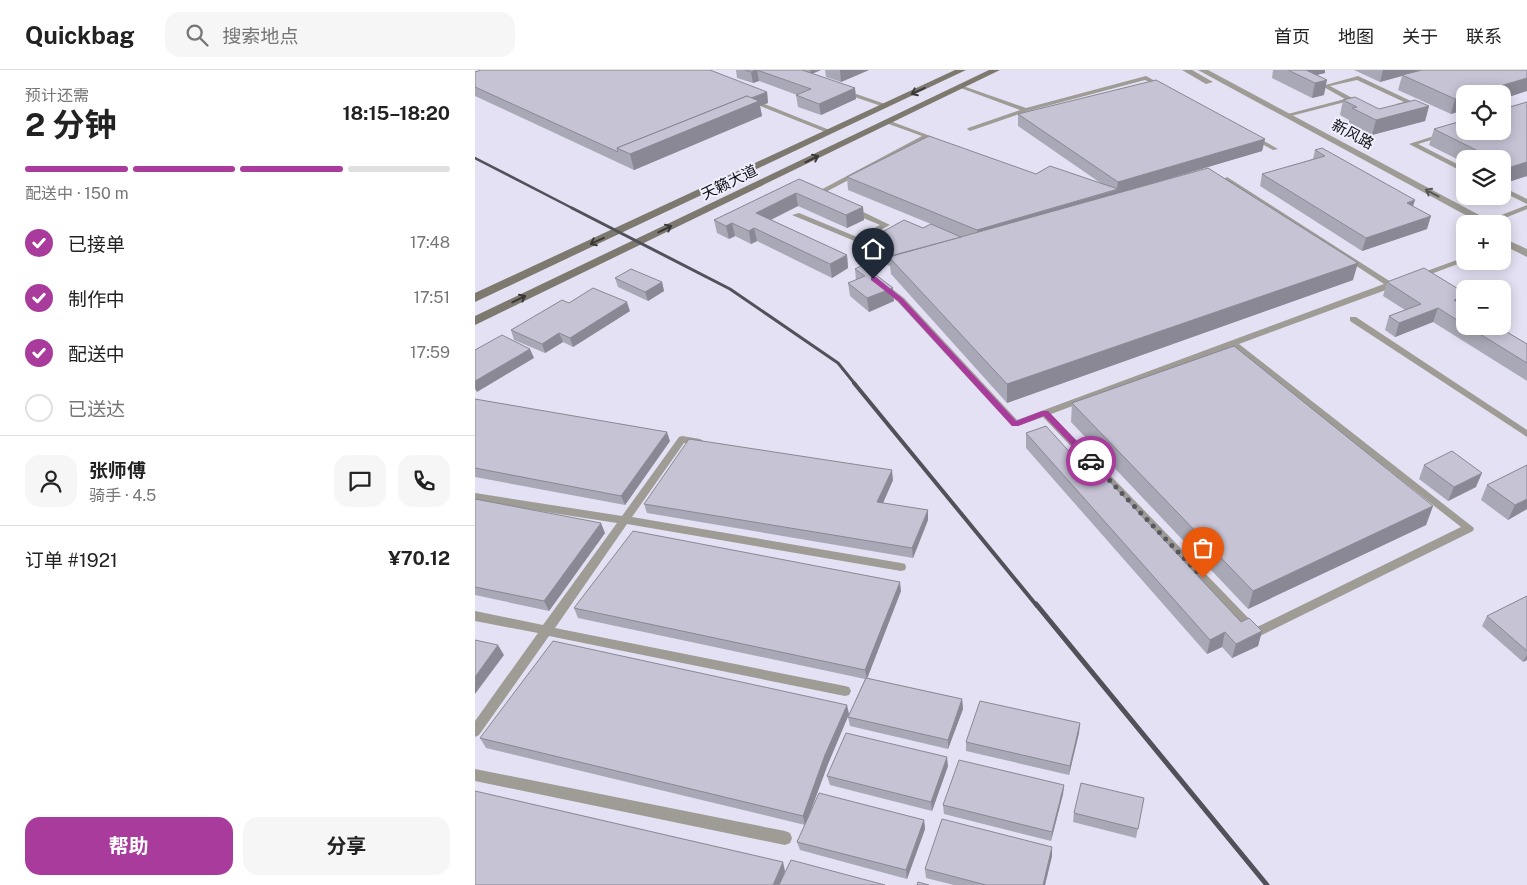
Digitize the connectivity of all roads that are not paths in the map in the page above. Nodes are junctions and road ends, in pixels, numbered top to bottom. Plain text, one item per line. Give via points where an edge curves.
1 (962, 70) edge
2 (996, 70) edge
3 (1186, 70) edge
4 (1202, 70) edge
5 (961, 87) junction
6 (1393, 87) dead end
7 (839, 89) edge
8 (1384, 90) junction
9 (1172, 92) edge
10 (1350, 98) junction
11 (748, 99) edge
12 (1358, 103) edge
13 (886, 106) junction
14 (1393, 106) edge
15 (1026, 110) junction
16 (1287, 115) junction
17 (889, 122) junction
18 (970, 129) dead end
19 (1456, 131) edge
20 (830, 132) junction
21 (1249, 135) edge
22 (927, 136) junction
23 (935, 139) edge
24 (1275, 149) dead end
25 (1456, 166) edge
26 (1227, 179) edge
27 (1511, 193) edge
28 (825, 198) edge
29 (1527, 202) edge
30 (843, 206) edge
31 (1527, 208) edge
32 (796, 214) dead end
33 (1474, 215) edge
34 (1509, 215) edge
35 (1456, 216) edge
36 (1511, 234) edge
37 (1527, 243) edge
38 (1511, 246) edge
39 (1527, 254) edge
40 (1456, 261) edge
41 (873, 279) edge
42 (1391, 285) junction
43 (475, 298) edge
44 (1353, 319) dead end
45 (475, 321) edge
46 (1233, 344) junction
47 (1045, 413) junction
48 (1527, 434) edge
49 (710, 444) edge
50 (475, 497) edge
51 (625, 520) junction
52 (901, 567) dead end
53 (475, 616) edge
54 (547, 630) junction
55 (845, 692) dead end
56 (475, 731) edge
57 (475, 775) edge
58 (785, 838) dead end

1 -> 13 main road, 天籁大道
2 - 5 main road, 天籁大道
3 - 35 street, 新风路
4 - 16 street, 新风路
5 - 15 lane
5 - 17 main road, 天籁大道
6 - 8 lane
7 - 13 lane
8 - 10 lane via 1358,78 1325,86
8 - 14 lane via 1410,102
9 - 15 lane via 1146,78
10 - 12 lane
10 - 16 lane
11 - 20 lane
13 - 20 main road, 天籁大道
15 - 18 lane
33 -> 16 street, 新风路
17 - 22 lane
45 -> 17 main road, 天籁大道
19 - 25 lane via 1412,144
20 -> 43 main road, 天籁大道
21 - 24 lane
22 - 23 lane
22 - 28 lane via 817,194
26 - 42 lane
27 - 29 lane
30 - 32 lane via 886,225 857,240
31 - 34 lane
36 - 37 street
38 - 39 street
40 - 42 lane
41 - 47 lane via 901,300 1015,424
42 - 46 lane
44 - 48 lane
46 - 47 lane
46 - 47 lane via 1469,528 1256,633
49 - 51 lane via 682,439
50 - 51 lane
51 - 52 lane
51 - 54 lane
53 - 54 lane
54 - 55 lane
54 - 56 lane
57 - 58 lane

